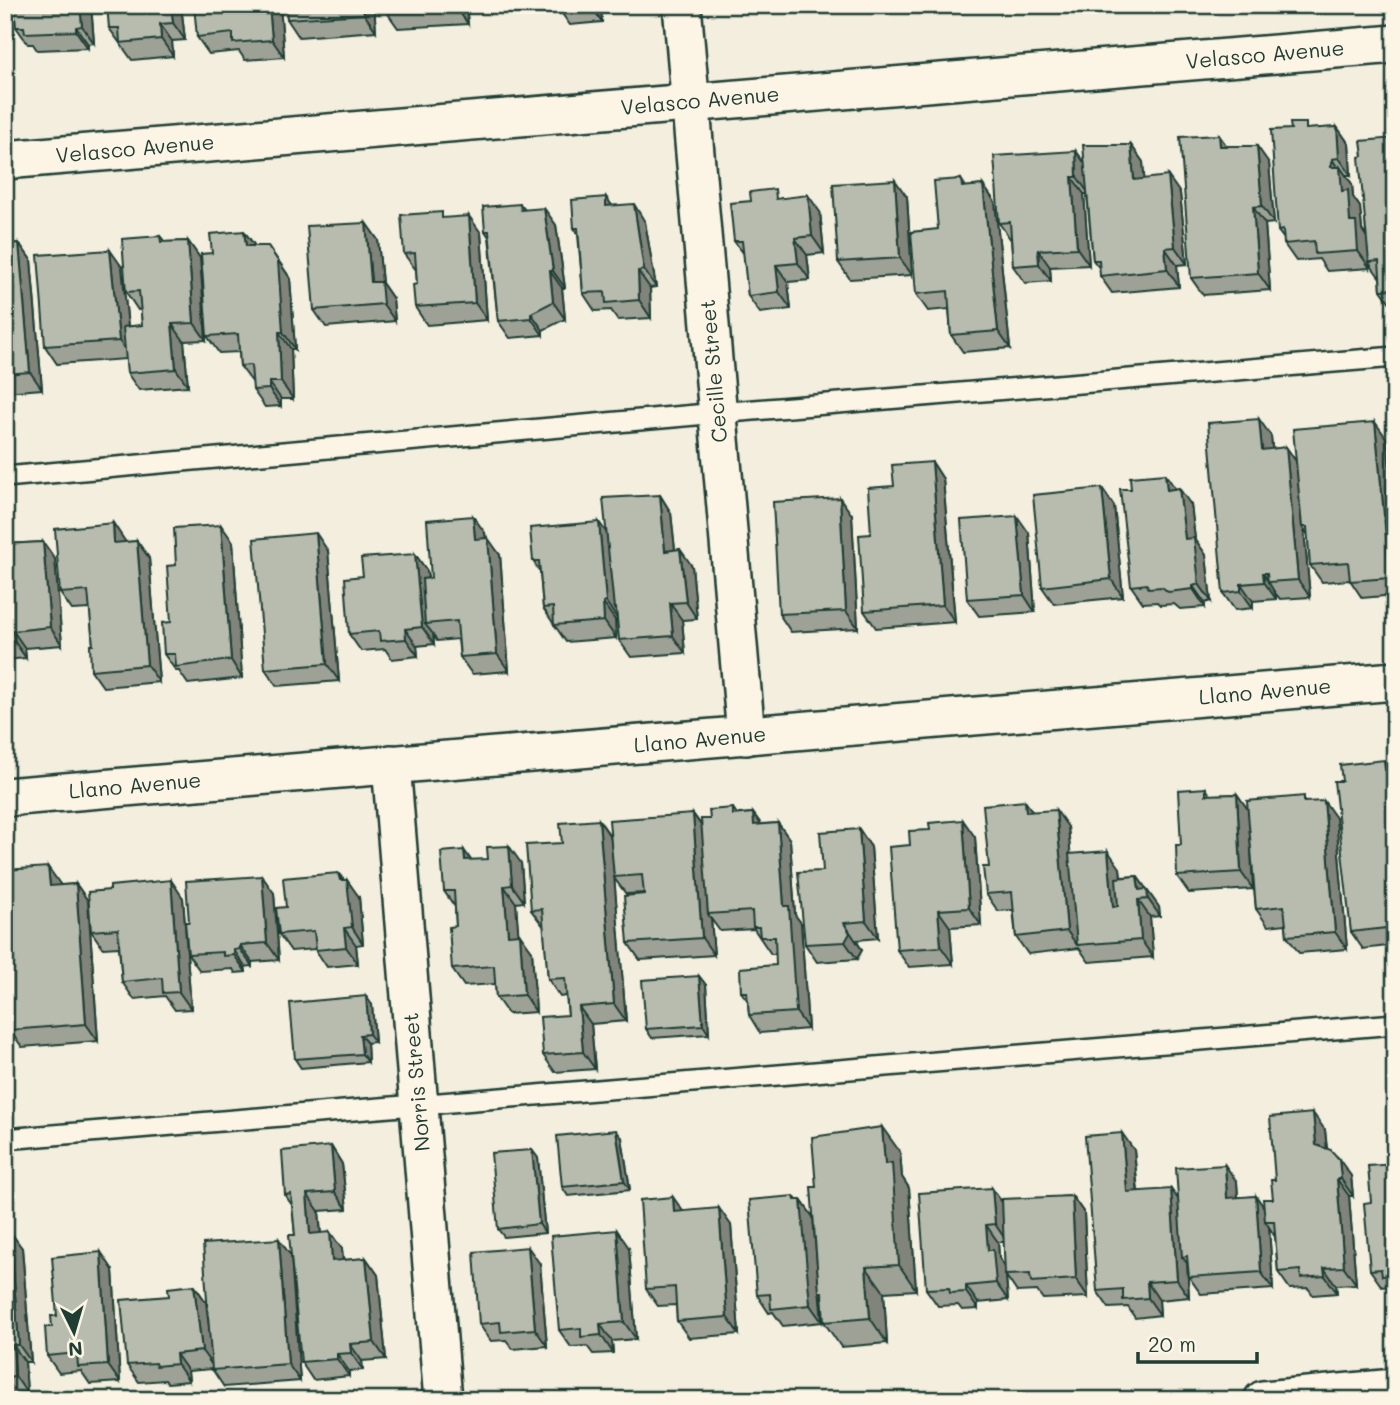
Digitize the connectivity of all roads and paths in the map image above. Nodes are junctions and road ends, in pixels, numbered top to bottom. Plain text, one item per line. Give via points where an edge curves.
1 (682, 5) edge
2 (1395, 44) edge
3 (691, 101) junction
4 (5, 160) edge
5 (1395, 357) edge
6 (718, 413) junction
7 (5, 477) edge
8 (1395, 681) edge
9 (746, 736) junction
10 (391, 764) junction
11 (5, 797) edge
12 (1395, 1024) edge
13 (419, 1105) junction
14 (5, 1139) edge
15 (1395, 1388) edge
16 (443, 1400) edge
17 (1263, 1400) edge

1 - 3 street, Cecille Street
2 - 3 street, Velasco Avenue
3 - 4 street, Velasco Avenue
3 - 6 street, Cecille Street
5 - 6 lane
6 - 7 lane
6 - 9 street, Cecille Street
8 - 9 street, Llano Avenue
9 - 10 street, Llano Avenue
10 - 11 street, Llano Avenue
10 - 13 street, Norris Street
12 - 13 lane
13 - 14 lane
13 - 16 street, Norris Street
15 - 17 street

